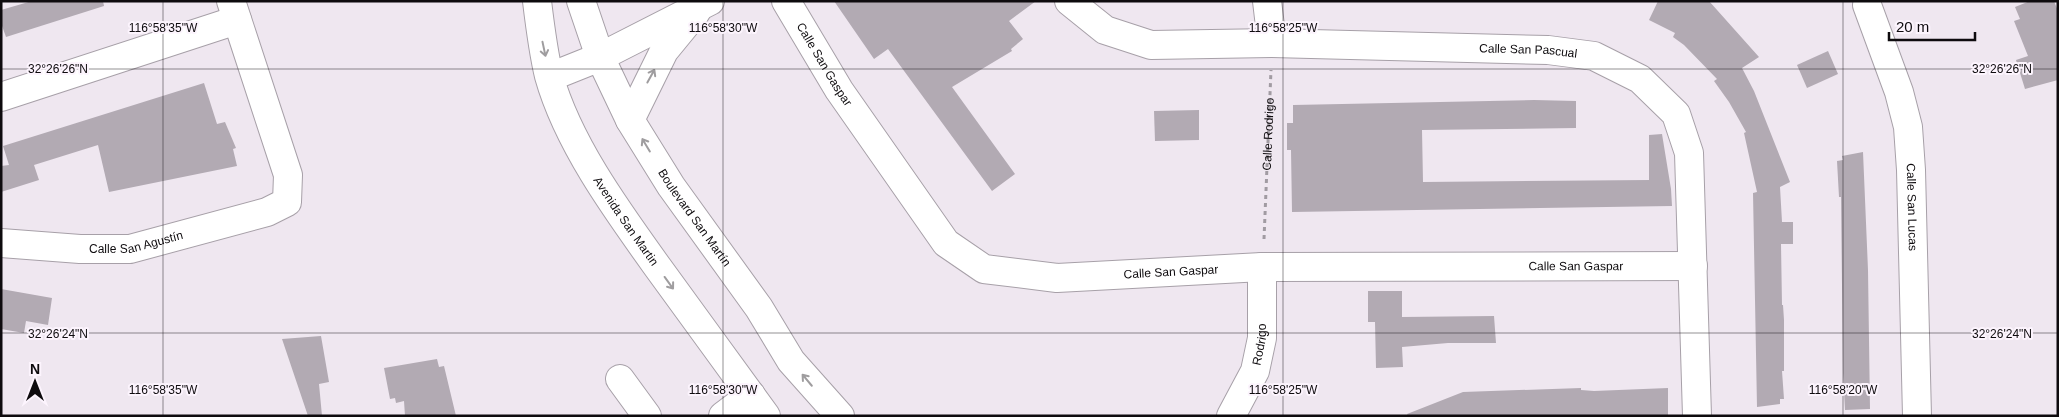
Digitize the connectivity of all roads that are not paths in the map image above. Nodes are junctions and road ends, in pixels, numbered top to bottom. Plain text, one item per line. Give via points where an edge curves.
1 (537, 1) edge
2 (581, 1) edge
3 (786, 1) edge
4 (1069, 1) edge
5 (1267, 1) edge
6 (698, 3) edge
7 (1867, 5) dead end
8 (234, 11) edge
9 (1272, 43) junction
10 (600, 57) junction
11 (550, 77) junction
12 (1, 97) edge
13 (630, 120) junction
14 (1, 243) edge
15 (1693, 266) junction
16 (1262, 267) junction
17 (620, 379) dead end
18 (759, 405) edge
19 (647, 416) edge
20 (723, 416) edge
21 (840, 416) edge
22 (1231, 416) edge
23 (1697, 416) edge
24 (1916, 416) edge

1 -> 11 street, Avenida San Martin
2 - 10 street, Boulevard San Martín
3 - 16 street, Calle San Gaspar via 839,90 946,243 984,268 1057,278
4 - 9 street, Calle San Pascual via 1105,30 1151,45
5 - 9 street
6 - 10 street
13 -> 6 street via 664,51
7 - 24 street, Calle San Lucas via 1899,92 1908,127
8 - 12 street
8 - 14 street, Calle San Agustín via 288,175 287,202 267,212 130,249
9 - 15 street, Calle San Pascual via 1548,50 1594,56 1640,79 1676,114 1689,153
10 - 11 street
10 - 13 street, Boulevard San Martín
11 -> 18 street, Avenida San Martin via 566,119 596,178
21 -> 13 street, Boulevard San Martín via 792,361 759,308 670,186
15 - 16 street, Calle San Gaspar
15 - 23 street, Calle San Pascual
16 - 22 street, Rodrigo via 1262,338 1255,371
17 - 19 street
18 - 20 street

